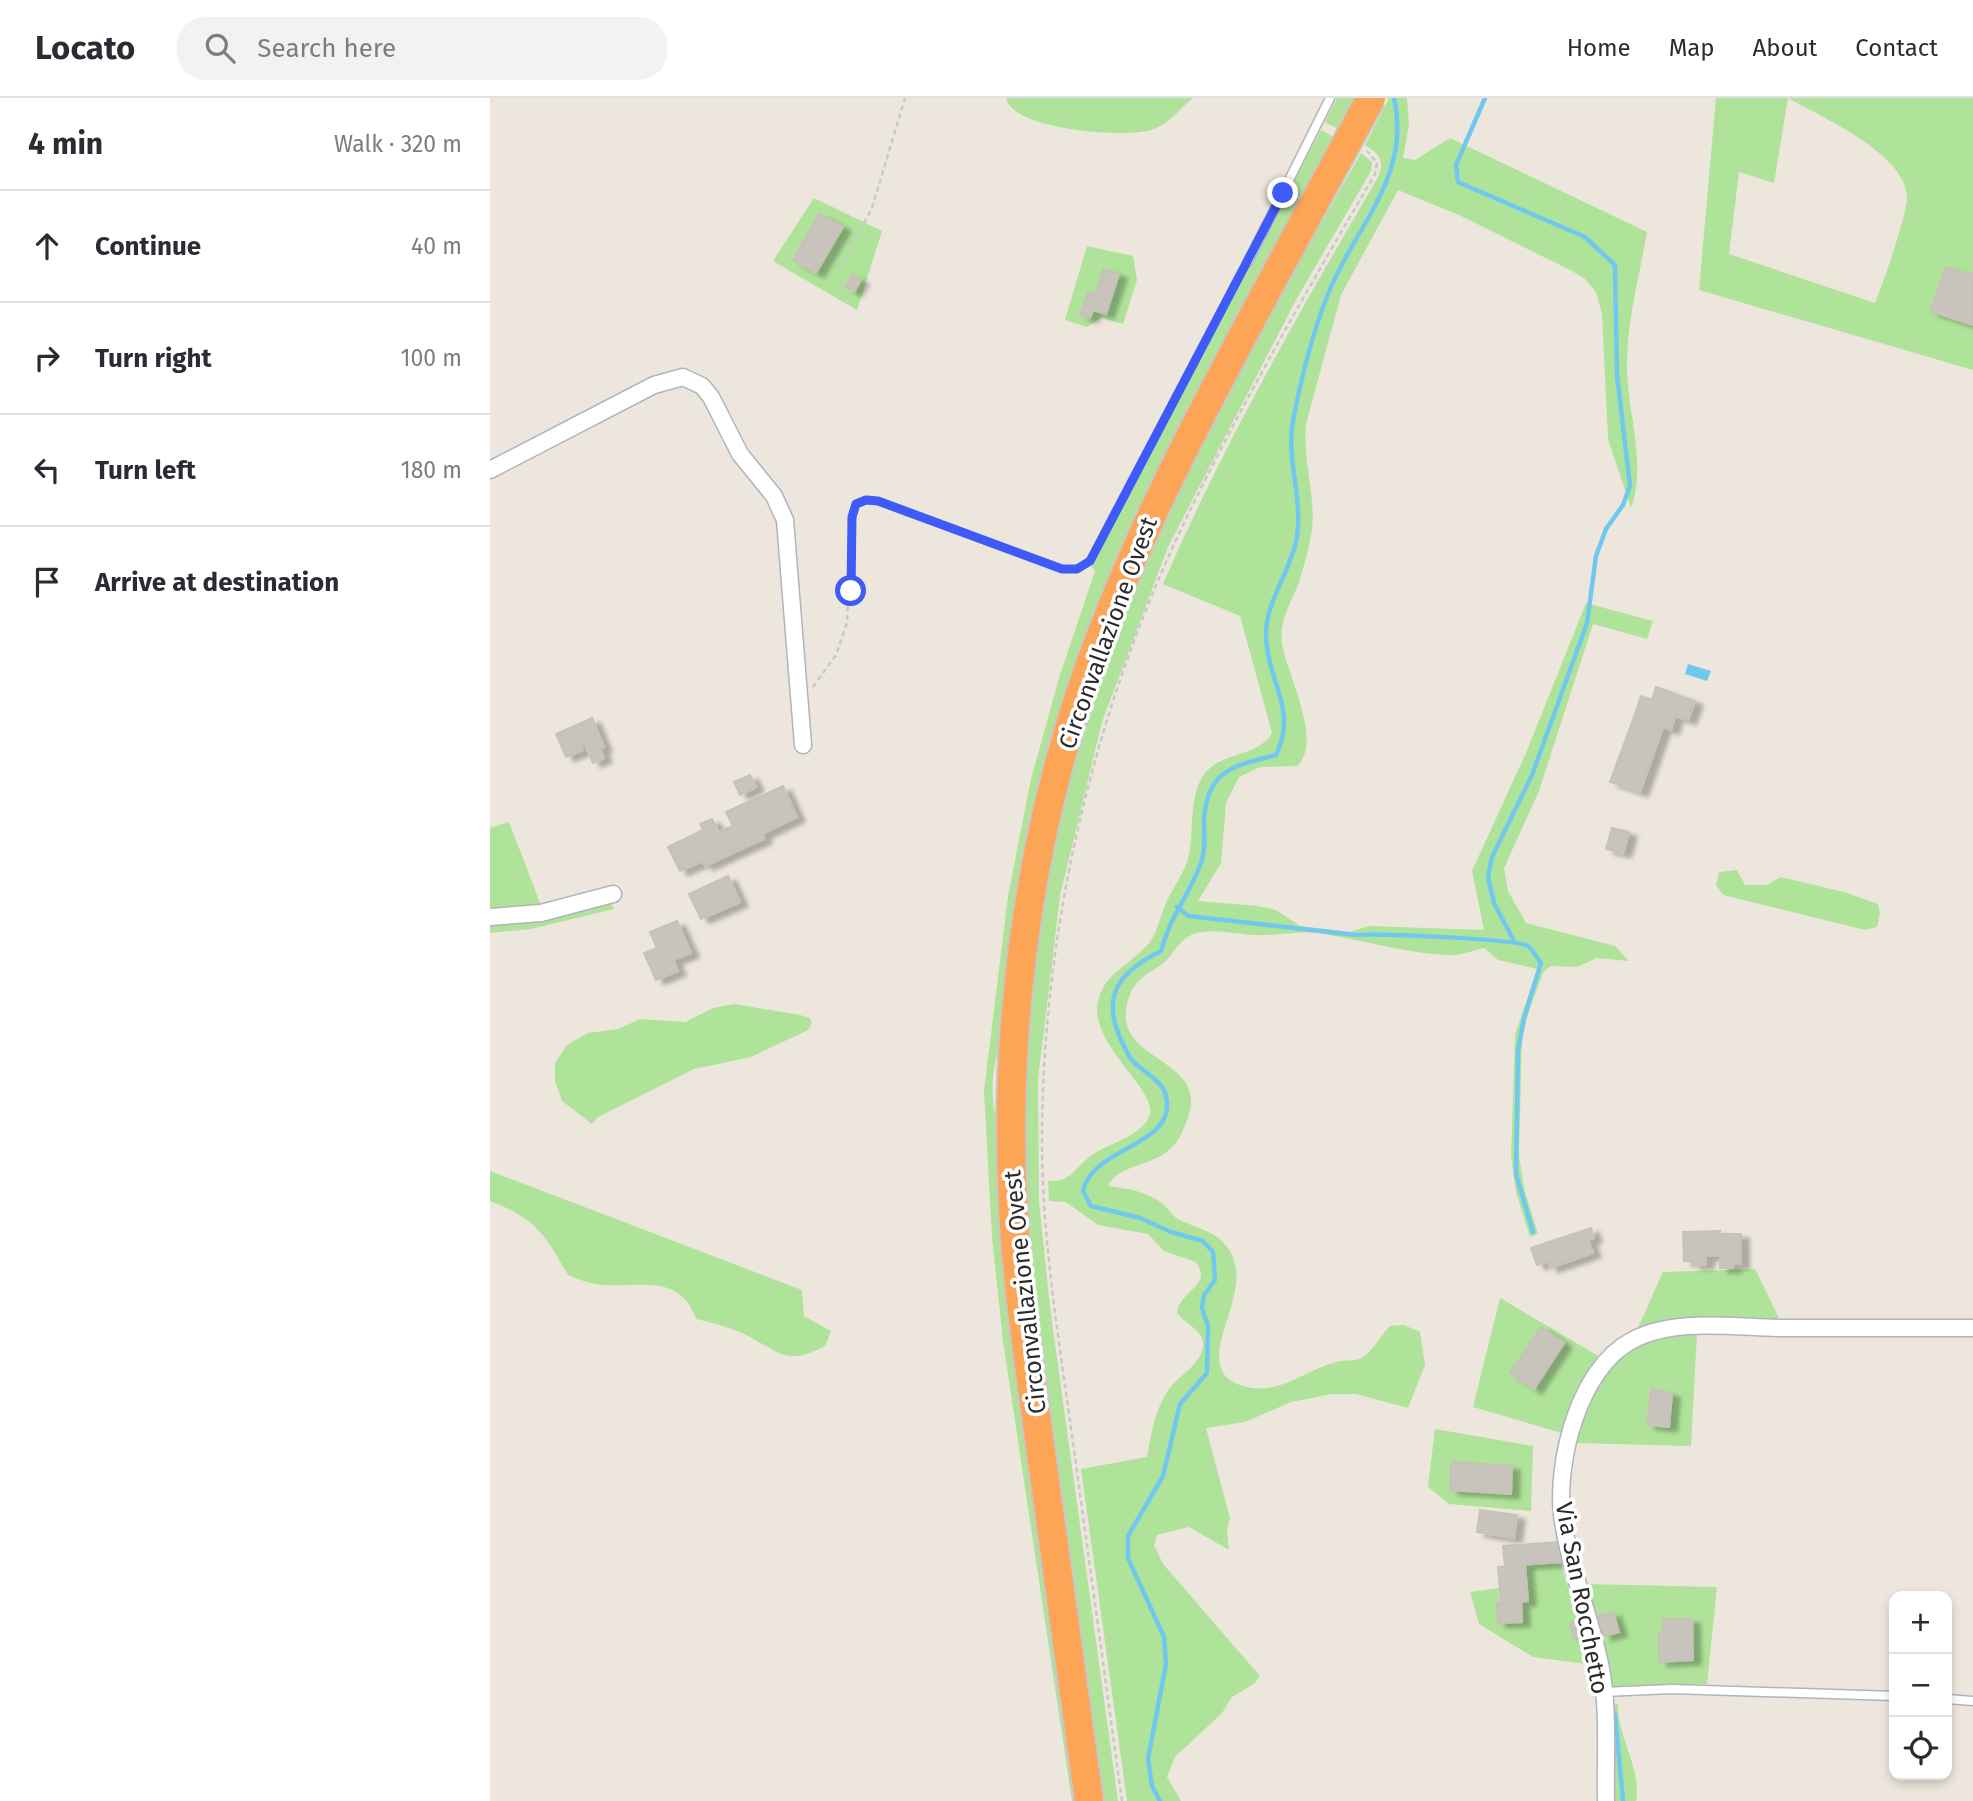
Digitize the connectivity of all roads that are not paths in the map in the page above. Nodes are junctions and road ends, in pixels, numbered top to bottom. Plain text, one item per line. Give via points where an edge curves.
1 (1330, 98) edge
2 (1371, 98) edge
3 (1248, 262) road end
4 (490, 470) edge
5 (803, 746) dead end
6 (612, 894) dead end
7 (490, 917) edge
8 (1973, 1328) edge
9 (1603, 1692) junction
10 (1889, 1696) edge
11 (1952, 1699) edge
12 (1973, 1701) edge
13 (1089, 1801) edge
14 (1606, 1801) edge

1 - 3 lane
2 - 13 highway, Circonvallazione Ovest, bridge via 1163,486 1111,609 1059,767 1025,950 1011,1148 1017,1259
4 - 5 street via 654,384 683,377 702,386 740,454 774,496 785,520
6 - 7 street via 541,913
8 - 9 street, Via San Rocchetto via 1689,1328 1642,1336 1613,1354 1595,1376 1574,1422 1561,1492 1572,1568 1599,1659
9 - 10 lane via 1672,1689
9 - 14 street, Via San Rocchetto
11 - 12 lane

